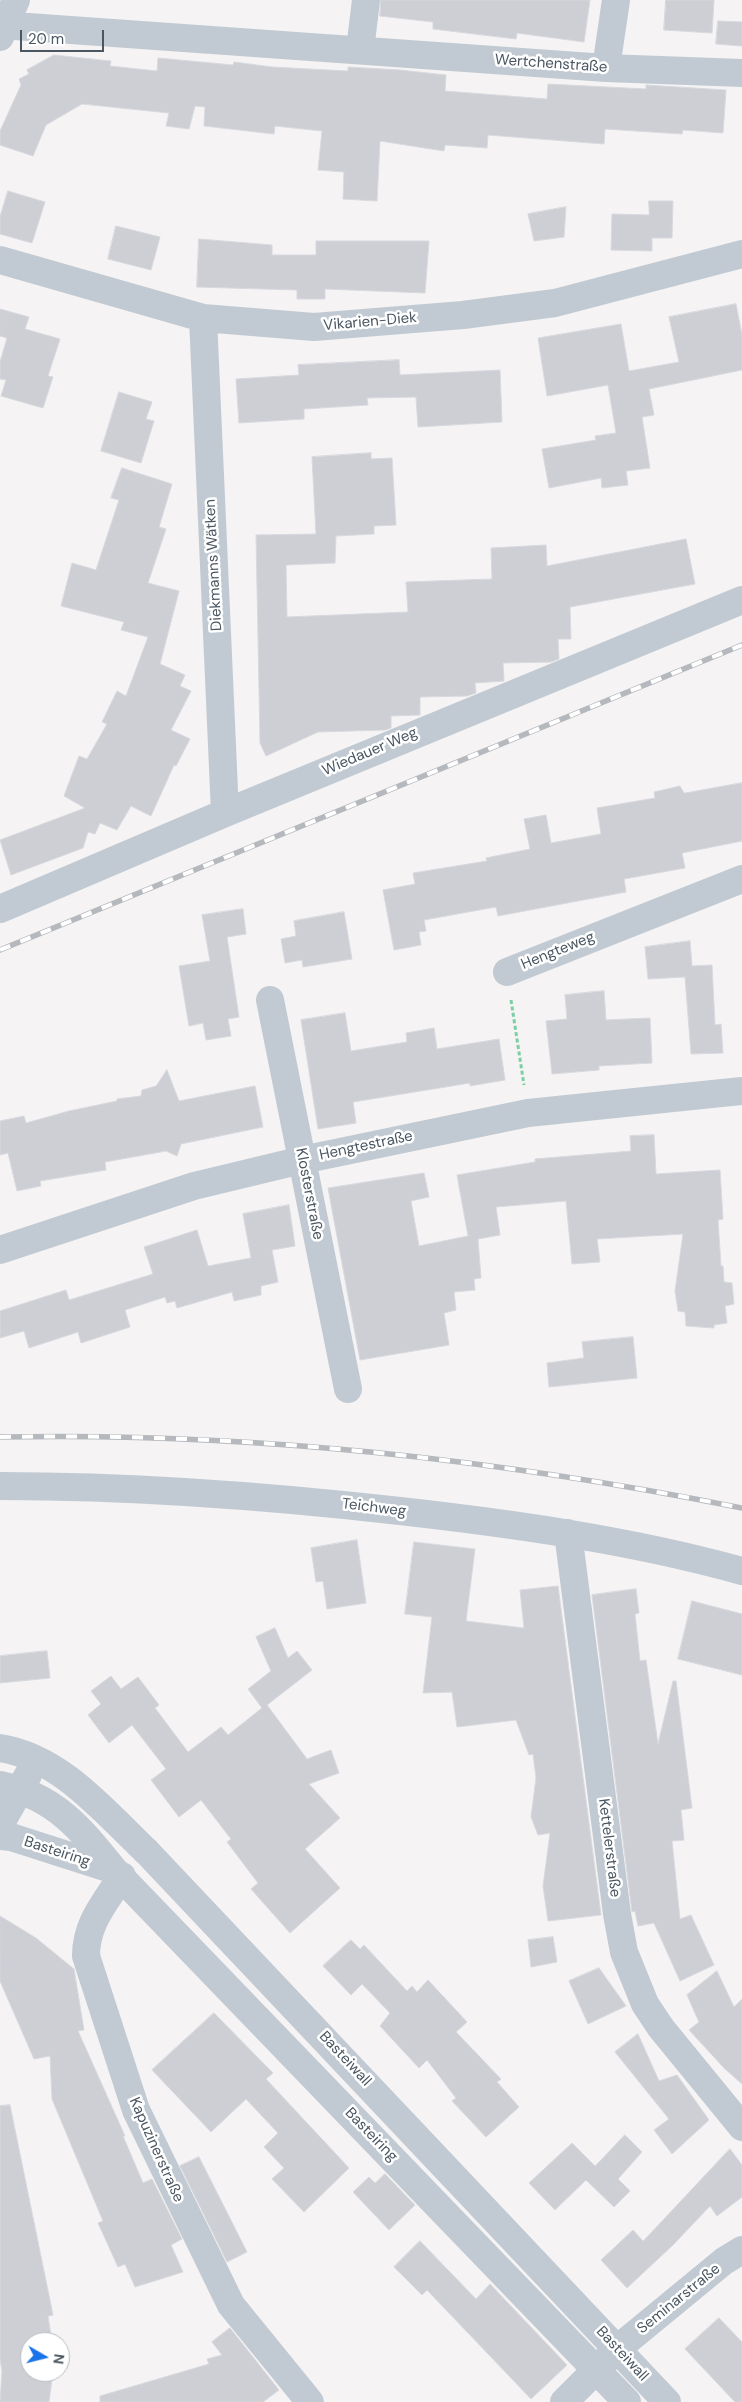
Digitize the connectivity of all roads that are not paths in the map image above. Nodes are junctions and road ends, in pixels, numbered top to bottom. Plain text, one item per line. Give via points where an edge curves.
1 (16, 0) edge
2 (366, 0) edge
3 (616, 0) edge
4 (2, 29) edge
5 (360, 50) junction
6 (606, 68) junction
7 (742, 73) edge
8 (742, 254) edge
9 (0, 260) edge
10 (203, 318) junction
11 (742, 600) edge
12 (225, 813) junction
13 (742, 879) edge
14 (0, 909) edge
15 (507, 972) road end
16 (270, 1000) dead end
17 (742, 1091) edge
18 (302, 1160) junction
19 (0, 1250) edge
20 (348, 1389) dead end
21 (0, 1486) edge
22 (568, 1533) junction
23 (742, 1571) edge
24 (0, 1748) edge
25 (37, 1758) junction
26 (10, 1788) edge
27 (0, 1825) edge
28 (0, 1836) edge
29 (118, 1873) junction
30 (742, 2127) edge
31 (742, 2250) edge
32 (626, 2342) junction
33 (596, 2369) junction
34 (310, 2402) edge
35 (564, 2402) edge
36 (627, 2402) edge
37 (667, 2402) edge

1 - 4 street
2 - 5 street
3 - 6 street
4 - 5 street, Wertchenstraße
5 - 6 street, Wertchenstraße
6 - 7 street, Wertchenstraße
8 - 10 street, Vikarien-Diek via 555,303 463,315 314,327
9 - 10 street, Vikarien-Diek
10 - 12 street, Diekmanns Wätken
11 - 12 street, Wiedauer Weg
12 - 14 street, Wiedauer Weg
13 - 15 street, Hengteweg
16 - 18 street, Klosterstraße
17 - 18 street, Hengtestraße via 528,1113
18 - 19 street, Hengtestraße via 194,1186
18 - 20 street, Klosterstraße
21 - 22 street, Teichweg via 74,1486 294,1499 518,1524
22 - 23 street, Teichweg
22 - 30 street, Kettelerstraße via 624,1952 645,2004 661,2028
24 - 25 street, Basteiwall
25 - 26 street
25 - 32 street, Basteiwall via 61,1773 110,1816
26 - 27 street
26 - 29 street, Basteiring via 49,1803 80,1827
28 - 29 street, Basteiring
29 - 33 street, Basteiring
29 - 34 street, Kapuzinerstraße via 90,1927 86,1956 136,2110 231,2304
31 - 32 street, Seminarstraße via 724,2261
32 - 33 street, Seminarstraße
32 - 37 street, Basteiwall
33 - 35 street, Seminarstraße
33 - 36 street, Basteiring

